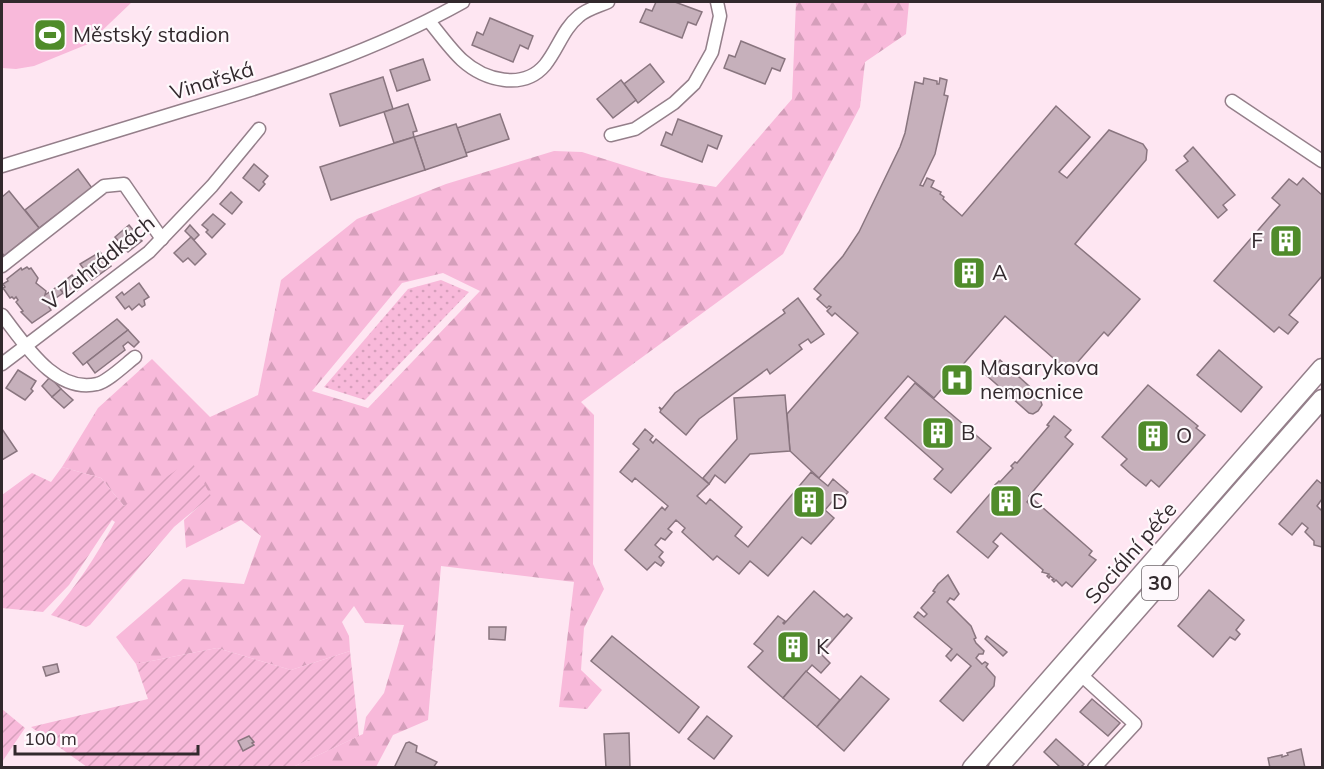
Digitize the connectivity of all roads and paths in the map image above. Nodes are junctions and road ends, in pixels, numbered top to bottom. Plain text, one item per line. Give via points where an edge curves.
1 (463, 2) edge
2 (608, 2) edge
3 (717, 2) edge
4 (429, 21) junction
5 (1232, 102) dead end
6 (260, 129) dead end
7 (611, 135) dead end
8 (1323, 161) edge
9 (2, 166) edge
10 (162, 239) junction
11 (2, 266) edge
12 (2, 315) edge
13 (25, 346) junction
14 (135, 357) dead end
15 (2, 364) edge
16 (1323, 368) edge
17 (1323, 399) edge
18 (1080, 674) junction
19 (972, 768) edge
20 (998, 768) edge
21 (1094, 768) edge

1 - 4 street, Vinařská
2 - 4 street via 580,15 566,29 535,75 513,81 488,76 462,60
3 - 7 street via 720,16 712,52 694,84 635,129
4 - 9 street, Vinařská via 372,47 260,88
5 - 8 street
6 - 10 street, V Zahrádkách
10 - 11 street via 124,184 104,186
10 - 13 street, V Zahrádkách
12 - 13 street
13 - 14 street via 39,363 75,386 99,384
13 - 15 street, V Zahrádkách
16 - 19 main road, Sociální péče / 30
17 - 18 main road, Sociální péče / 30
18 - 20 main road, Sociální péče / 30
18 - 21 street via 1135,724

